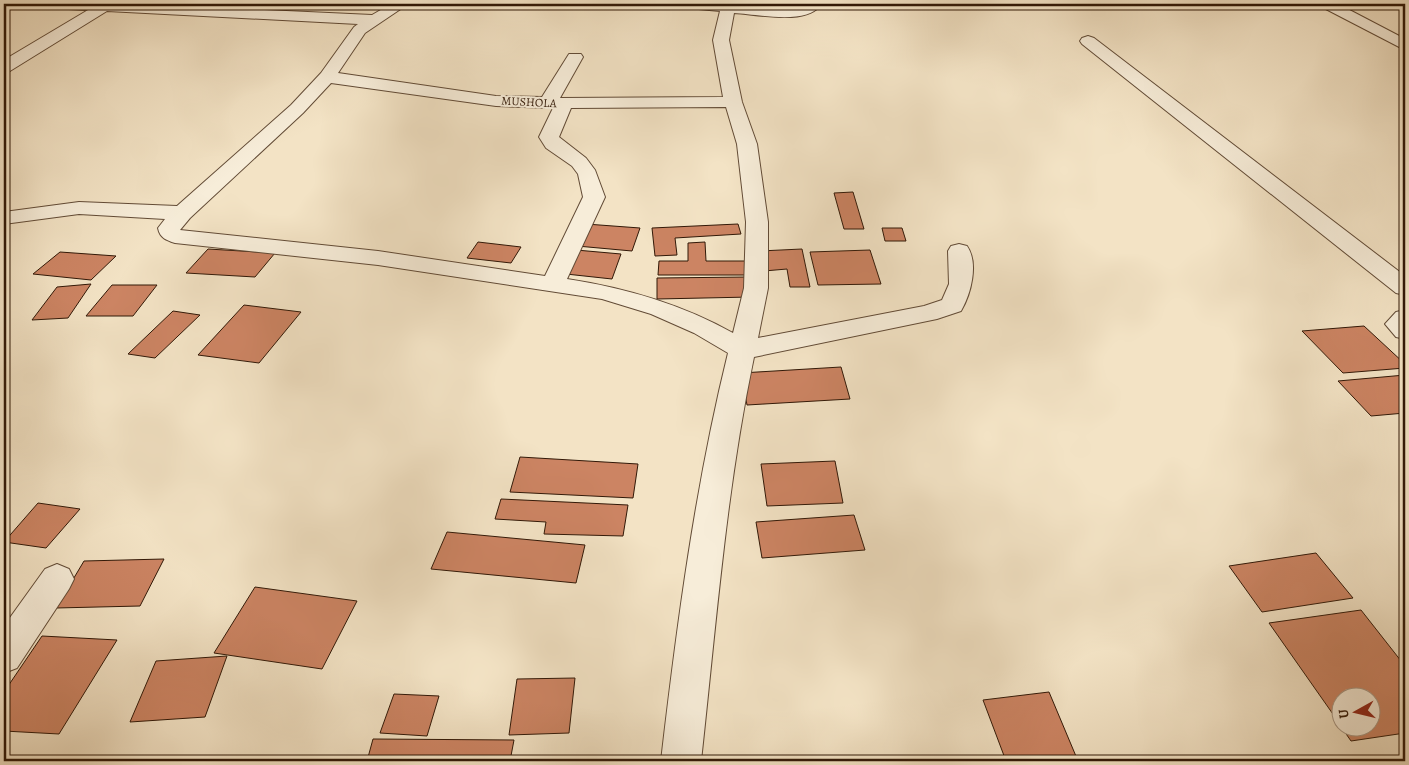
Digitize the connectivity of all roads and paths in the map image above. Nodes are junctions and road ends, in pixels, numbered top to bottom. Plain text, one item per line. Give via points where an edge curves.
1 (49, 4) edge
2 (401, 4) edge
3 (688, 4) edge
4 (814, 4) edge
5 (1327, 4) edge
6 (104, 6) junction
7 (199, 7) edge
8 (728, 8) junction
9 (373, 20) junction
10 (1088, 41) dead end
11 (1405, 45) edge
12 (575, 57) dead end
13 (4, 67) edge
14 (327, 77) junction
15 (733, 102) junction
16 (556, 103) junction
17 (182, 213) junction
18 (4, 218) edge
19 (959, 251) dead end
20 (553, 284) junction
21 (1405, 288) edge
22 (1405, 318) edge
23 (1405, 331) edge
24 (743, 350) junction
25 (57, 579) dead end
26 (4, 656) edge
27 (680, 761) edge

1 - 6 street
2 - 9 street
3 - 8 street
4 - 8 street via 799,13
5 - 11 street
6 - 7 street
6 - 13 street
7 - 9 street
8 - 15 street via 721,40
9 - 14 street via 354,36
10 - 21 street
12 - 16 street
14 - 16 street, MUSHOLA via 496,100
14 - 17 street
15 - 16 street, MUSHOLA
15 - 24 street via 746,144 757,222 756,288
16 - 20 street via 549,137 553,144 584,168 594,197
17 - 18 street via 79,208
17 - 20 street via 169,228 175,236 378,258
19 - 24 street via 961,284 952,305 928,313
20 - 24 street via 604,292 660,308 703,326
22 - 23 street via 1398,324
24 - 27 street via 716,480
25 - 26 street

